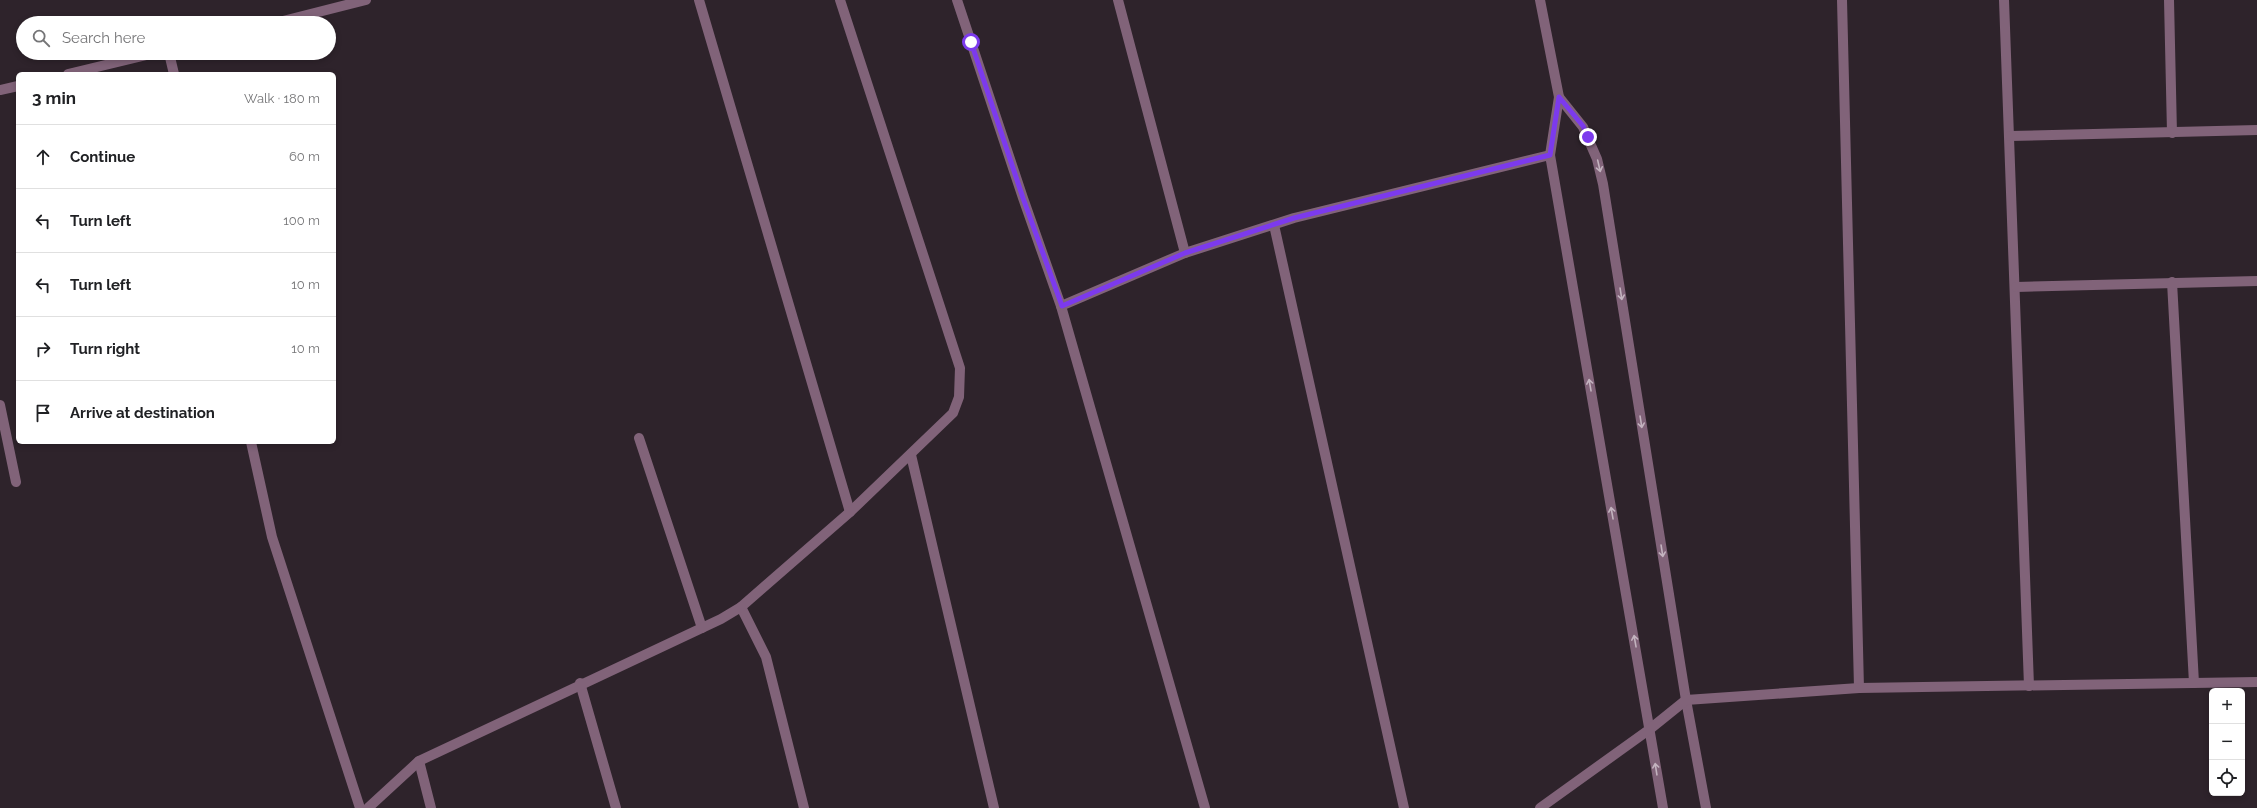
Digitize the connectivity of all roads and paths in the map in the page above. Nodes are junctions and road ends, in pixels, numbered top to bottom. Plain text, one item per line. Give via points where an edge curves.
1 (366, 0) edge
2 (699, 0) edge
3 (840, 0) edge
4 (957, 0) edge
5 (1118, 0) edge
6 (1540, 0) edge
7 (1842, 0) edge
8 (2004, 0) edge
9 (2169, 0) edge
10 (303, 16) edge
11 (127, 60) edge
12 (171, 60) edge
13 (76, 72) edge
14 (174, 72) edge
15 (16, 86) edge
16 (0, 90) edge
17 (1559, 97) junction
18 (2257, 130) edge
19 (2172, 133) junction
20 (2010, 136) junction
21 (1550, 155) junction
22 (1274, 225) junction
23 (1185, 253) junction
24 (2257, 281) edge
25 (2172, 282) junction
26 (2016, 286) junction
27 (1062, 306) junction
28 (0, 405) edge
29 (639, 438) dead end
30 (252, 444) edge
31 (911, 455) junction
32 (16, 482) dead end
33 (850, 512) junction
34 (741, 607) junction
35 (702, 628) junction
36 (2257, 682) edge
37 (580, 683) junction
38 (2194, 683) junction
39 (2029, 686) junction
40 (1859, 688) junction
41 (1686, 700) junction
42 (1650, 729) junction
43 (419, 760) junction
44 (360, 808) edge
45 (368, 808) edge
46 (431, 808) edge
47 (616, 808) edge
48 (804, 808) edge
49 (994, 808) edge
50 (1205, 808) edge
51 (1404, 808) edge
52 (1540, 808) edge
53 (1662, 808) edge
54 (1706, 808) edge

1 - 10 street
2 - 33 street
3 - 31 street via 960,368 959,398 953,414
4 - 27 street
5 - 23 street
6 - 17 street
7 - 40 street
8 - 20 street
9 - 19 street
11 - 13 street
12 - 14 street
15 - 16 street
17 - 21 street
17 -> 41 street via 1583,126 1597,158 1603,184
18 - 19 street
19 - 20 street
20 - 26 street
21 - 22 street
42 -> 21 street
22 - 23 street
22 - 51 street
23 - 27 street
24 - 25 street
25 - 26 street
25 - 38 street
26 - 39 street
27 - 50 street
28 - 32 street
29 - 35 street
30 - 44 street via 272,537
31 - 33 street
31 - 49 street
33 - 34 street
34 - 35 street
34 - 48 street via 766,657
35 - 37 street
36 - 38 street
37 - 43 street
37 - 47 street
38 - 39 street
39 - 40 street
40 - 41 street
41 - 42 street
41 - 54 street
42 - 52 street
53 -> 42 street
43 - 45 street
43 - 46 street

